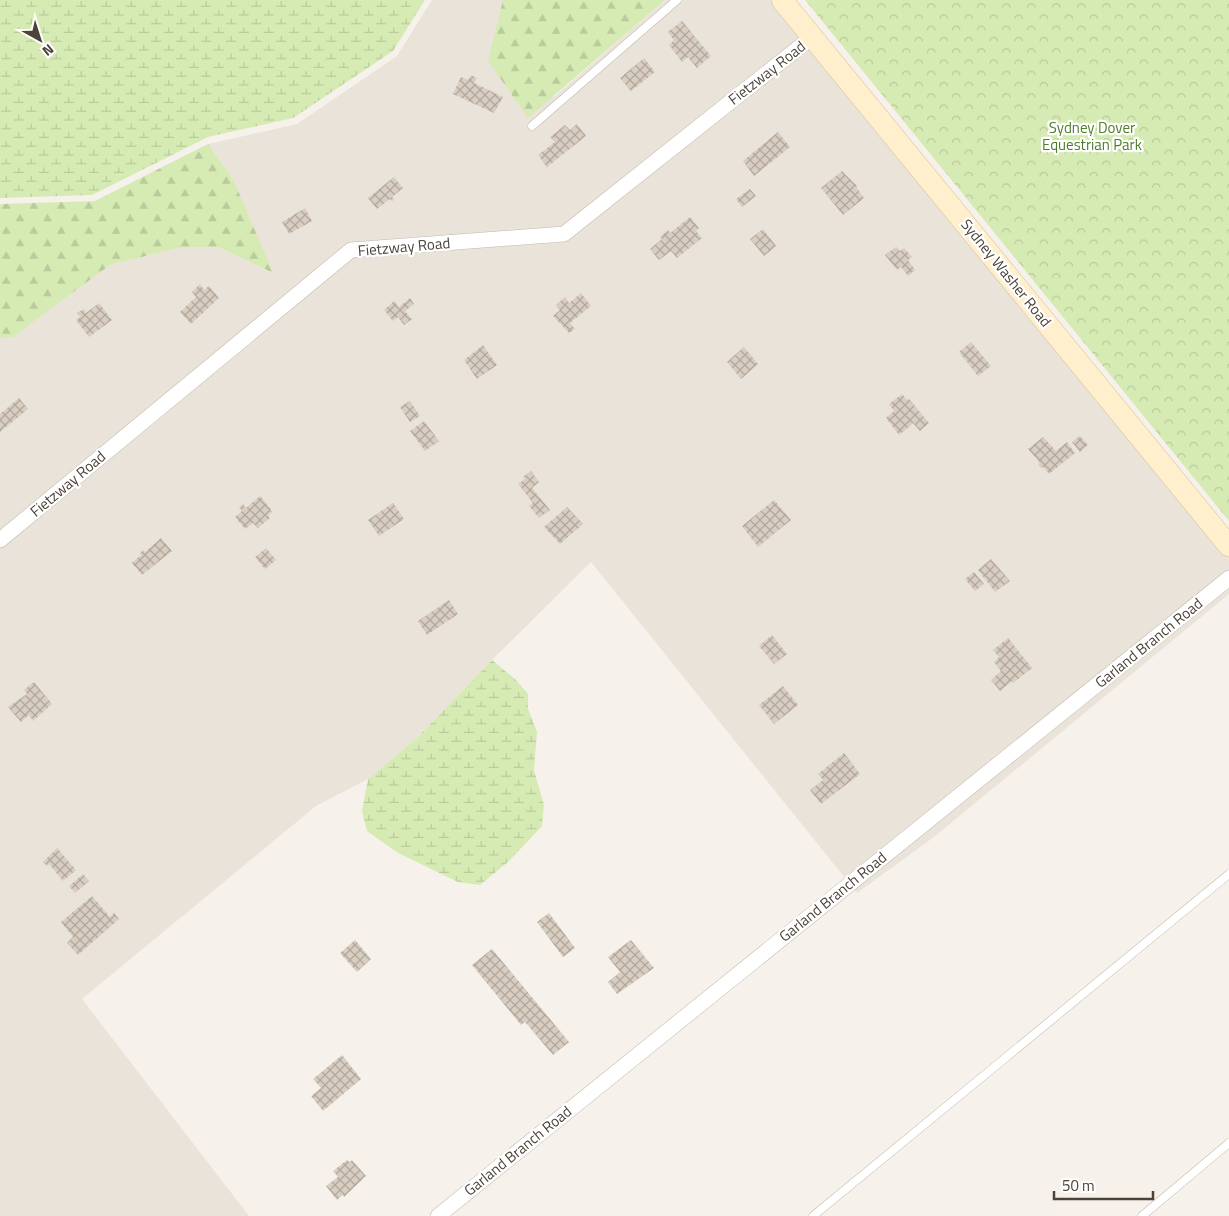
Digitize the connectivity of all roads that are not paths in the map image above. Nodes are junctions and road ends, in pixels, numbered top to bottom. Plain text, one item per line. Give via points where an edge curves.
1 (677, 0) edge
2 (782, 0) edge
3 (812, 37) junction
4 (532, 126) dead end
5 (0, 540) edge
6 (1229, 546) edge
7 (1229, 578) edge
8 (1229, 874) edge
9 (1229, 1143) edge
10 (438, 1216) edge
11 (812, 1216) edge
12 (1142, 1216) edge

1 - 4 lane
2 - 3 street, Sydney Washer Road
3 - 5 street, Fietzway Road via 564,234 351,250
3 - 6 street, Sydney Washer Road
7 - 10 street, Garland Branch Road
8 - 11 lane
9 - 12 lane

